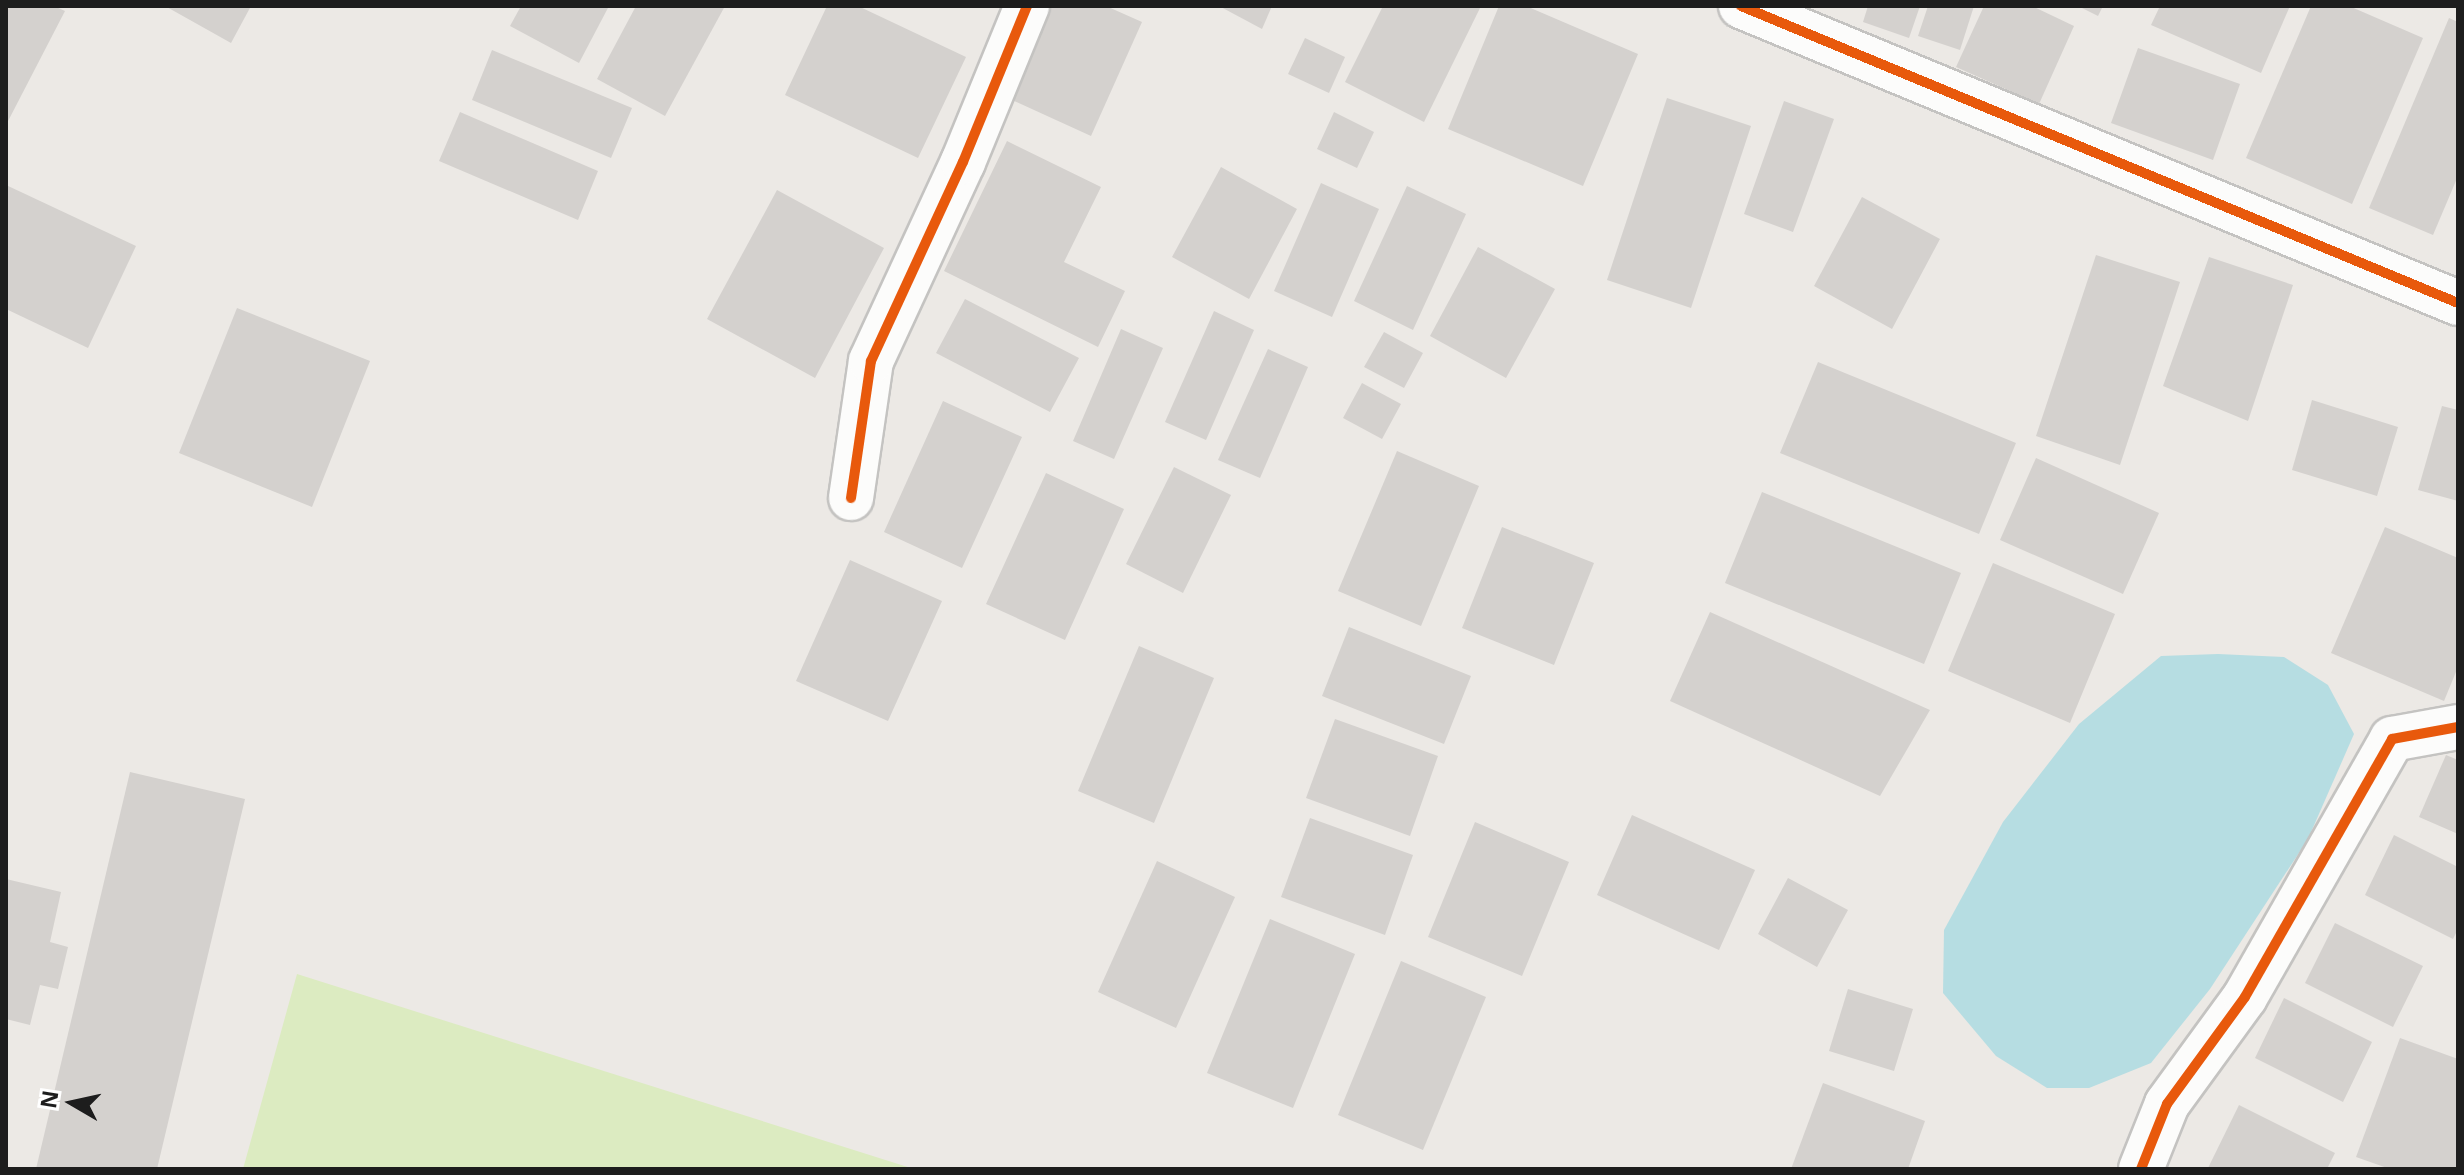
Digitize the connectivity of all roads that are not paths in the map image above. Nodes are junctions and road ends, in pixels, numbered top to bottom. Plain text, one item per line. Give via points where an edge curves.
1 (1027, 6) edge
2 (1741, 6) edge
3 (2458, 303) edge
4 (851, 498) dead end
5 (2458, 727) edge
6 (2141, 1169) edge

1 - 4 street via 963,162 871,361
2 - 3 street
5 - 6 street via 2392,739 2245,997 2167,1104

